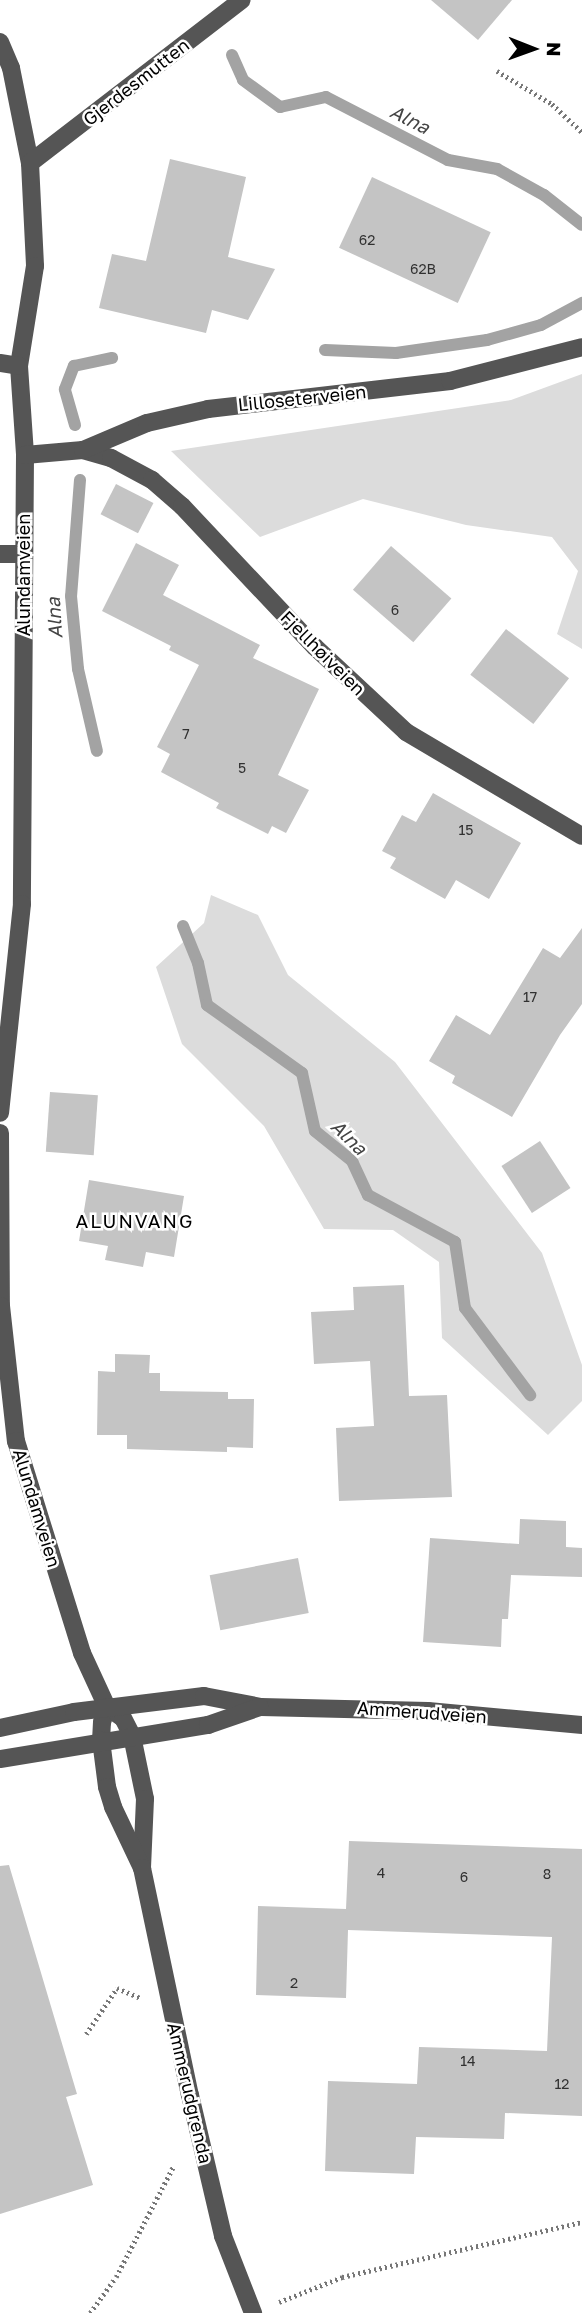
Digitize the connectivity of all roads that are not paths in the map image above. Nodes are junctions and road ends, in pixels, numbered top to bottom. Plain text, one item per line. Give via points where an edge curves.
1 (242, 0) edge
2 (0, 42) edge
3 (30, 163) junction
4 (582, 347) edge
5 (0, 363) edge
6 (19, 366) junction
7 (83, 450) junction
8 (25, 455) junction
9 (0, 554) edge
10 (22, 554) junction
11 (582, 836) edge
12 (0, 1113) edge
13 (0, 1133) edge
14 (1, 1306) edge
15 (107, 1707) junction
16 (261, 1707) junction
17 (582, 1725) edge
18 (0, 1728) edge
19 (132, 1736) junction
20 (100, 1740) junction
21 (0, 1759) edge
22 (142, 1868) junction
23 (253, 2313) edge

1 - 3 street, Gjerdesmutten
2 - 3 street, Alundamveien via 11,68
3 - 6 street, Alundamveien via 35,266
4 - 7 street, Lilloseterveien via 450,382 208,409 147,423
5 - 6 street
6 - 8 street, Alundamveien
7 - 8 street, Lilloseterveien
7 - 11 street, Fjellhøiveien via 111,458 152,480 182,506 315,647 406,732
8 - 10 street, Alundamveien
9 - 10 street
10 - 12 street, Alundamveien via 22,904
13 - 14 street, Alundamveien
14 - 15 street, Alundamveien via 16,1441 68,1612
15 - 16 street, Ammerudveien via 204,1696
15 - 18 street, Ammerudveien
15 - 19 street, Alundamveien via 123,1718
15 - 20 street
16 - 17 street, Ammerudveien via 428,1711
16 - 19 street, Ammerudveien via 208,1725
19 - 20 street, Ammerudveien
19 - 22 street, Alundamveien via 145,1799
20 - 21 street, Ammerudveien
20 - 22 street via 113,1807
22 - 23 street, Ammerudgrenda, bridge via 223,2236

